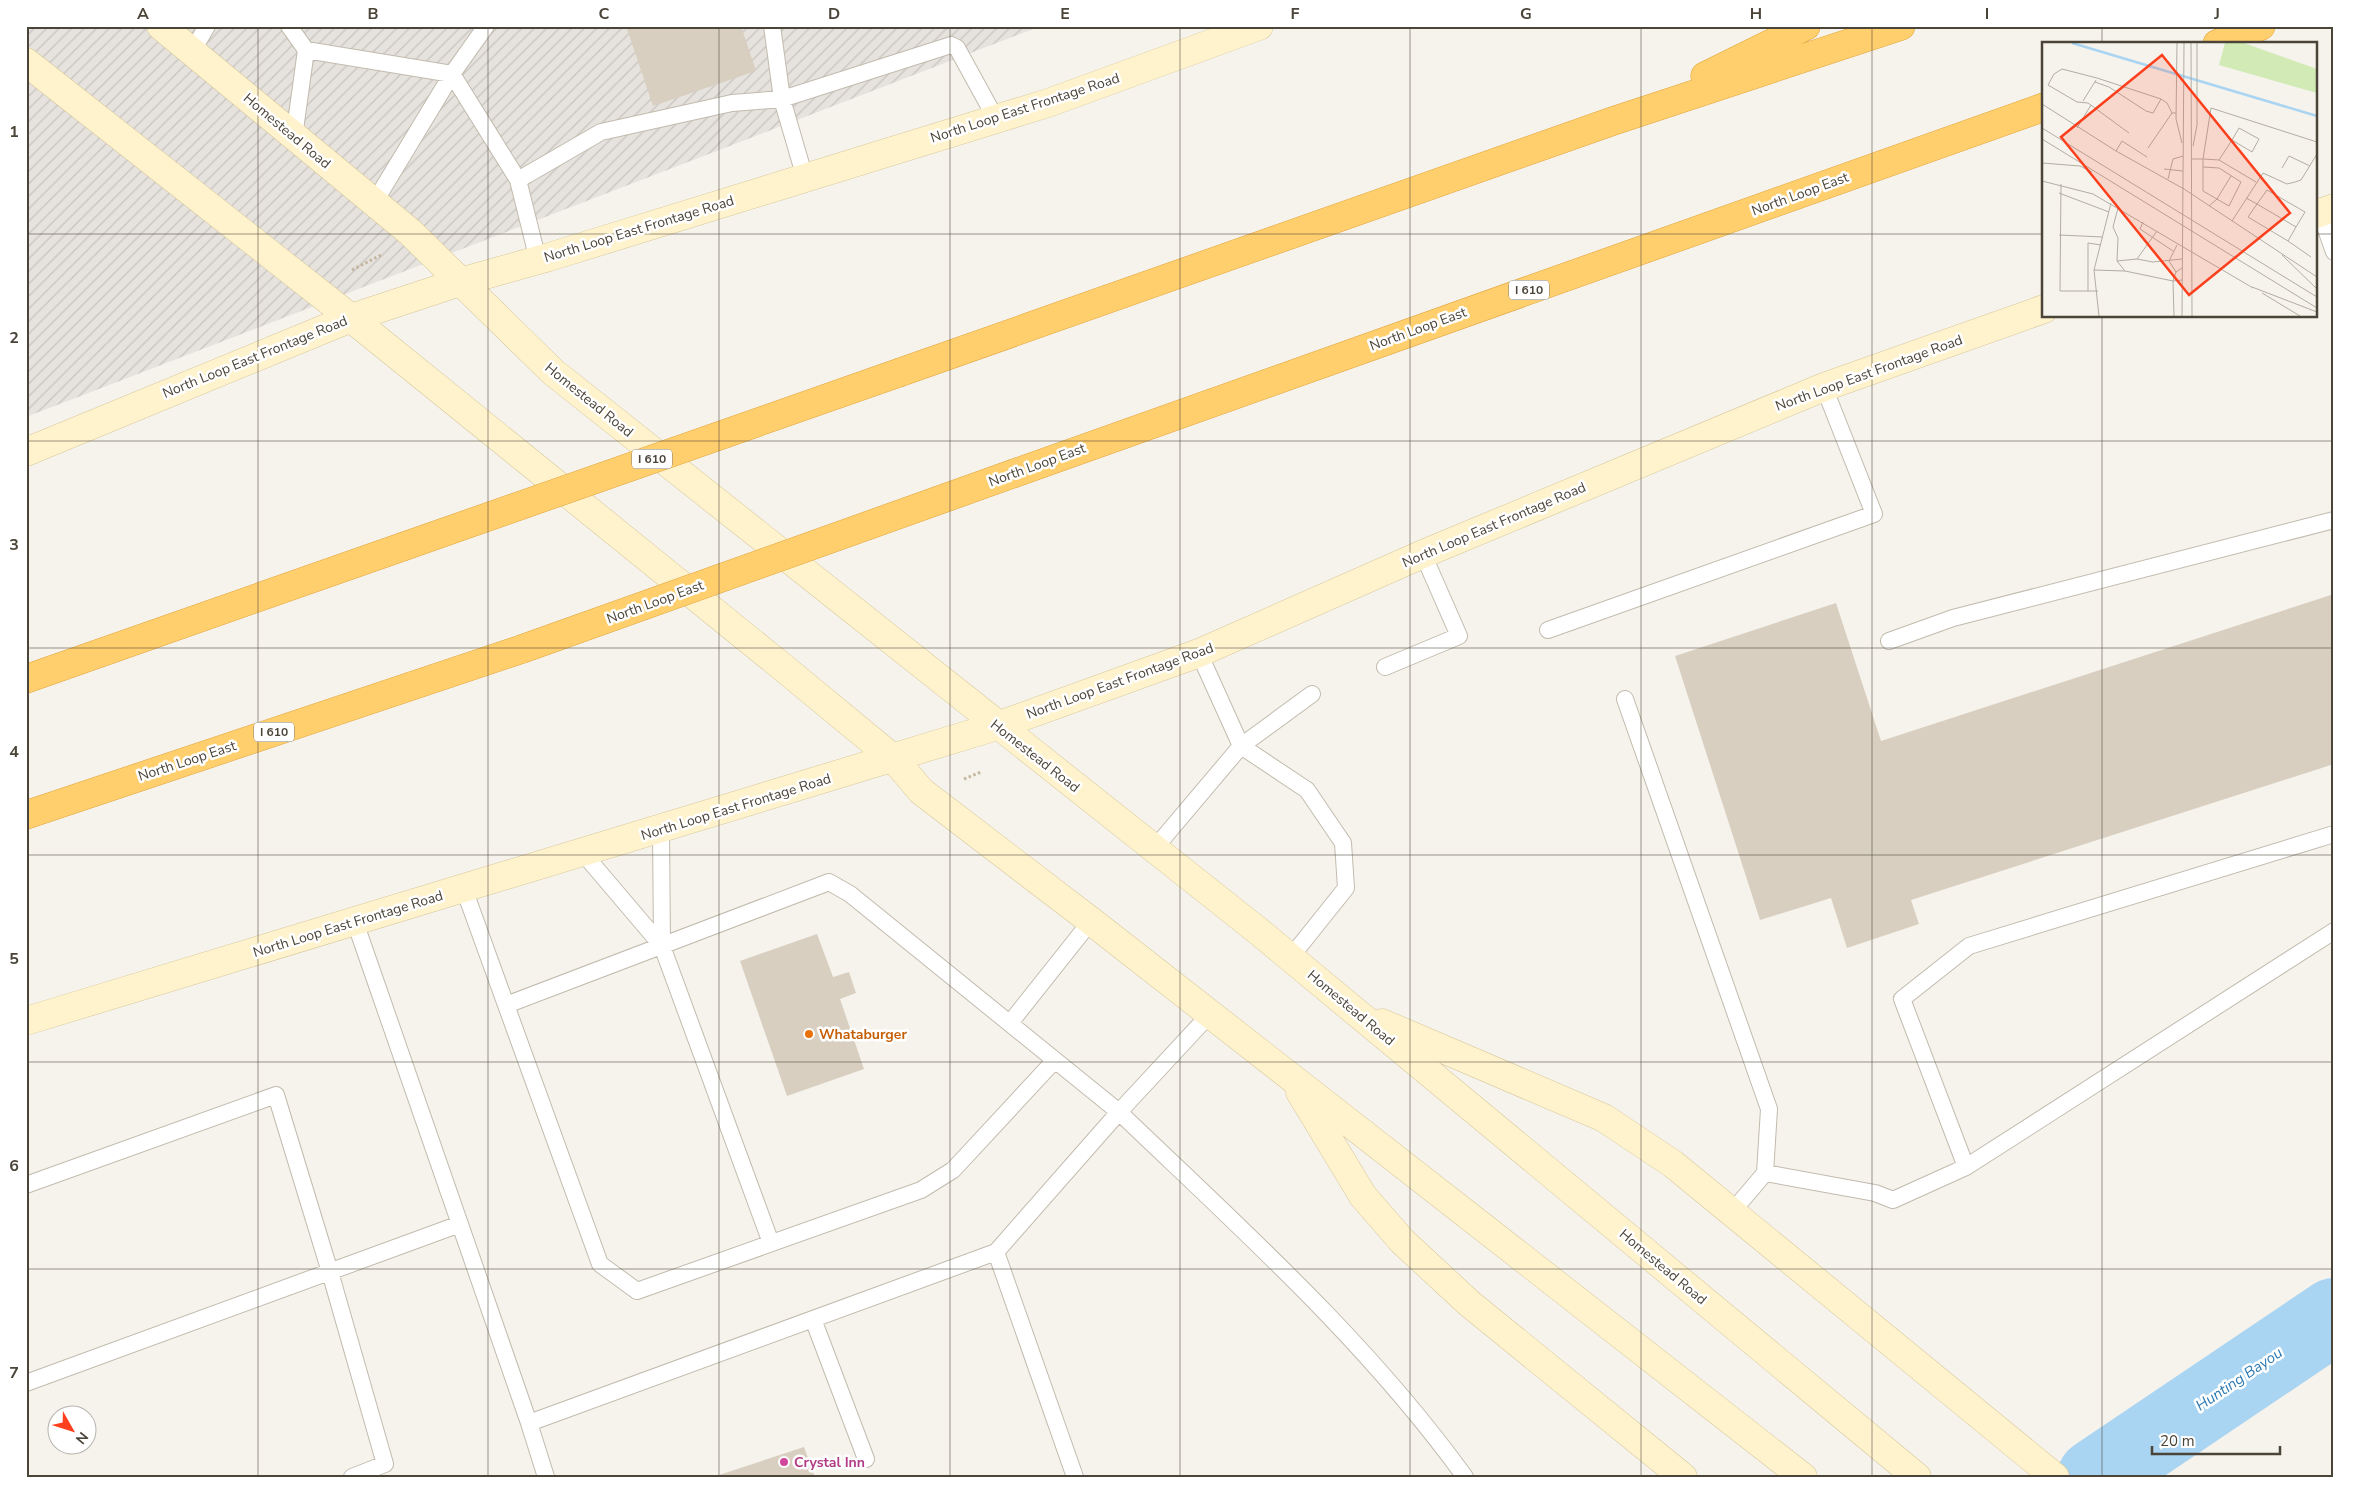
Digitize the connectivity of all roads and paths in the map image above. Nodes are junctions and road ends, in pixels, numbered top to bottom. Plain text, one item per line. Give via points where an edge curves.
1 (161, 26) edge
2 (207, 26) edge
3 (289, 26) edge
4 (486, 26) edge
5 (772, 26) edge
6 (1259, 26) edge
7 (1806, 26) edge
8 (1901, 26) edge
9 (2261, 26) edge
10 (2222, 42) edge
11 (306, 50) junction
12 (192, 52) junction
13 (26, 62) edge
14 (452, 74) junction
15 (782, 98) junction
16 (2042, 107) edge
17 (996, 119) junction
18 (1614, 121) junction
19 (294, 137) junction
20 (805, 178) junction
21 (518, 180) junction
22 (374, 203) junction
23 (2323, 211) edge
24 (2334, 252) edge
25 (383, 254) dead end
26 (538, 260) junction
27 (352, 270) dead end
28 (460, 282) junction
29 (2042, 311) edge
30 (351, 318) junction
31 (1824, 387) junction
32 (26, 452) edge
33 (2334, 520) edge
34 (1423, 554) junction
35 (1548, 630) dead end
36 (1888, 641) dead end
37 (1199, 653) junction
38 (1386, 667) dead end
39 (26, 679) edge
40 (1312, 694) dead end
41 (1625, 699) dead end
42 (997, 726) junction
43 (1241, 746) junction
44 (894, 759) junction
45 (982, 771) dead end
46 (956, 782) dead end
47 (26, 815) edge
48 (661, 829) junction
49 (2334, 834) edge
50 (1154, 849) junction
51 (583, 853) junction
52 (464, 889) junction
53 (1091, 921) junction
54 (355, 922) junction
55 (2334, 931) edge
56 (662, 946) junction
57 (1290, 958) junction
58 (506, 1004) junction
59 (1356, 1012) junction
60 (1210, 1014) junction
61 (26, 1021) edge
62 (1010, 1023) junction
63 (1055, 1060) junction
64 (1292, 1078) junction
65 (1119, 1112) junction
66 (1966, 1167) junction
67 (1765, 1173) junction
68 (26, 1185) edge
69 (1732, 1212) junction
70 (460, 1224) junction
71 (771, 1243) junction
72 (996, 1252) junction
73 (330, 1272) junction
74 (813, 1319) junction
75 (26, 1383) edge
76 (529, 1423) junction
77 (866, 1459) dead end
78 (352, 1477) edge
79 (546, 1477) edge
80 (1075, 1477) edge
81 (1465, 1477) edge
82 (1683, 1477) edge
83 (1803, 1477) edge
84 (1916, 1477) edge
85 (2055, 1477) edge

1 - 12 main road, Homestead Road
2 - 12 lane
3 - 11 lane
4 - 14 lane
5 - 15 lane
6 - 17 main road, North Loop East Frontage Road
7 - 18 highway
8 - 18 highway, I 610
9 - 10 highway
11 - 14 lane
11 - 19 lane
12 - 19 main road, Homestead Road
13 - 30 main road
14 - 21 lane
14 - 22 lane
15 - 17 lane via 951,45 957,48
15 - 20 lane
15 - 21 lane via 732,103 601,132
16 - 47 highway, North Loop East / I 610, bridge via 522,649
17 - 20 main road, North Loop East Frontage Road
18 - 39 highway, I 610, bridge
19 - 22 main road, Homestead Road
20 - 26 main road, North Loop East Frontage Road
21 - 26 lane
22 - 28 main road, Homestead Road via 410,232
23 - 24 lane
25 - 27 path
26 - 28 main road, North Loop East Frontage Road
28 - 30 main road, North Loop East Frontage Road
28 - 42 main road, Homestead Road via 553,372
29 - 31 main road, North Loop East Frontage Road
30 - 32 main road, North Loop East Frontage Road
30 - 44 main road
31 - 34 main road, North Loop East Frontage Road
31 - 35 lane via 1874,514
33 - 36 lane via 1953,618
34 - 37 main road, North Loop East Frontage Road
34 - 38 lane via 1458,636
37 - 42 main road, North Loop East Frontage Road
37 - 43 lane
40 - 43 lane
41 - 67 lane via 1769,1108
42 - 44 main road, North Loop East Frontage Road
42 - 50 main road, Homestead Road
43 - 50 lane
43 - 57 lane via 1307,790 1343,843 1346,888
44 - 48 main road, North Loop East Frontage Road
44 - 53 main road via 921,791
45 - 46 path
48 - 51 main road, North Loop East Frontage Road
48 - 56 lane
49 - 66 lane via 1969,946 1902,1000
50 - 57 main road, Homestead Road
51 - 52 main road, North Loop East Frontage Road
51 - 56 lane
52 - 54 main road, North Loop East Frontage Road
52 - 58 lane
53 - 60 main road
53 - 62 lane
54 - 61 main road, North Loop East Frontage Road
54 - 70 lane
55 - 66 lane
56 - 58 lane
56 - 62 lane via 829,882 850,894
56 - 71 lane
57 - 59 main road, Homestead Road
58 - 71 lane via 600,1264 637,1291
59 - 69 main road via 1604,1118 1674,1164
59 - 84 main road, Homestead Road
60 - 64 main road
60 - 65 lane
62 - 63 lane
63 - 65 lane
63 - 71 lane via 953,1170 921,1190
64 - 82 main road via 1363,1196 1402,1240 1470,1304
64 - 83 main road
65 - 72 lane
65 - 81 lane via 1337,1324 1432,1432
66 - 67 lane via 1893,1200 1875,1193
67 - 69 lane
68 - 73 lane via 276,1095
69 - 85 main road
70 - 73 lane
70 - 76 lane
72 - 74 lane
72 - 80 lane
73 - 75 lane
73 - 78 lane via 385,1464
74 - 76 lane
74 - 77 lane
76 - 79 lane

